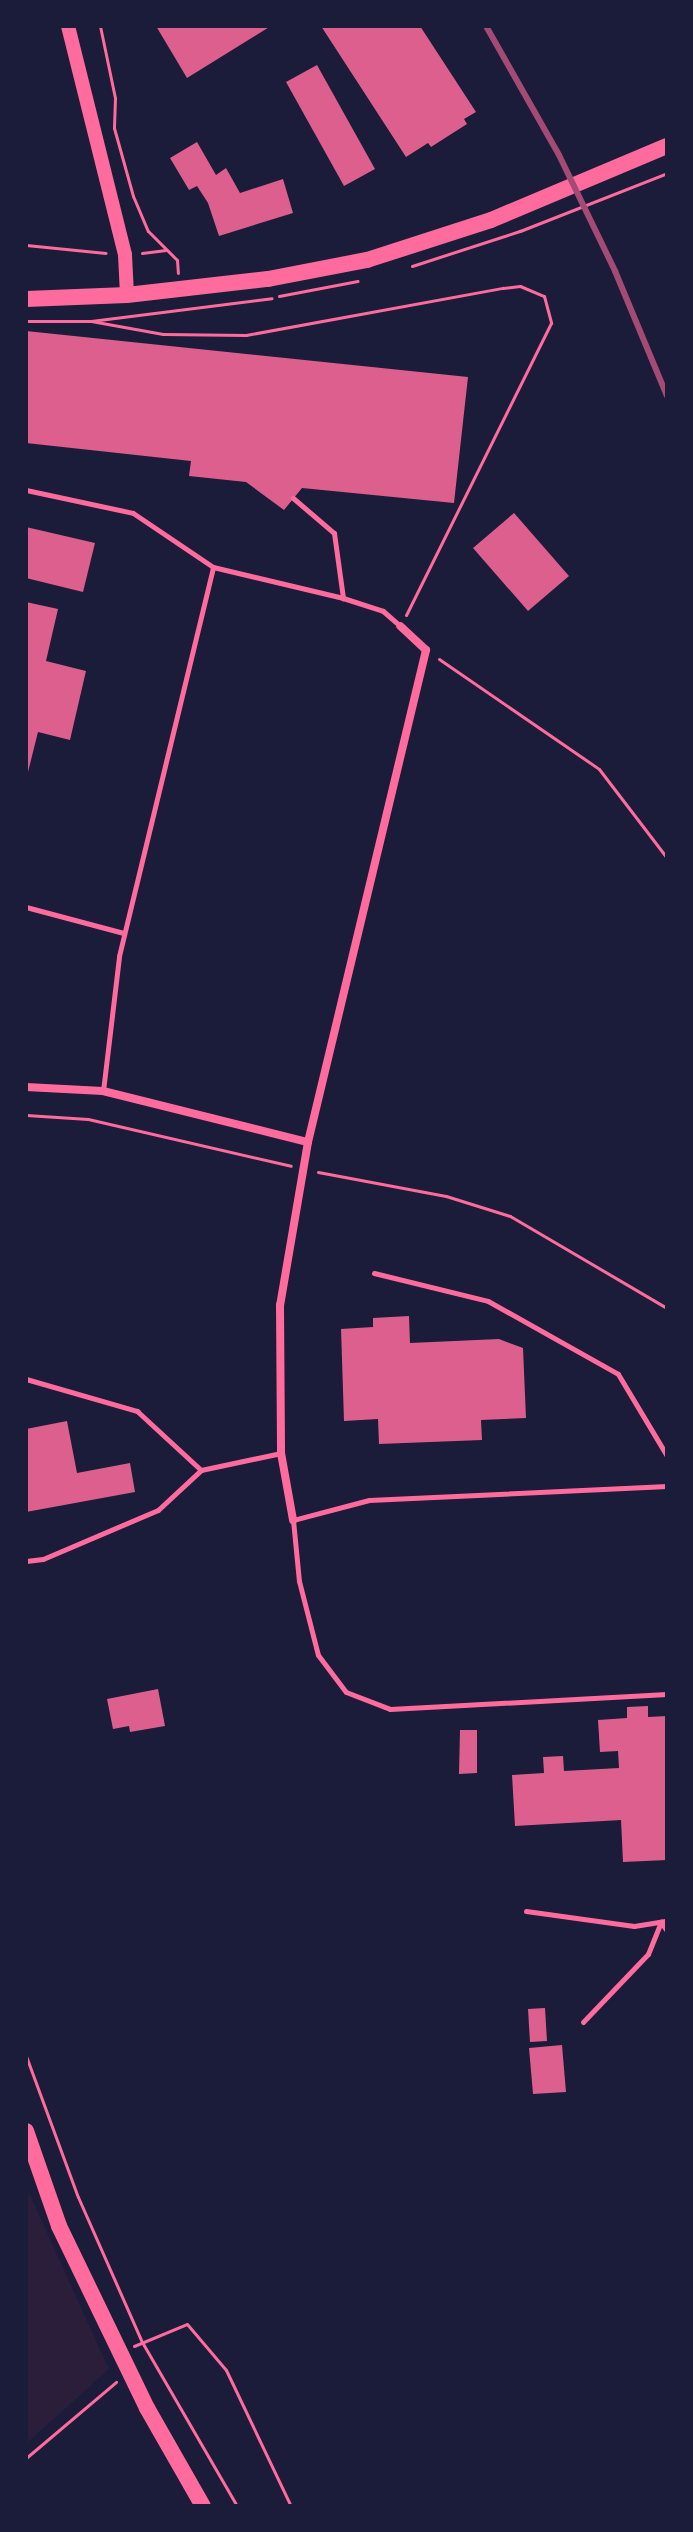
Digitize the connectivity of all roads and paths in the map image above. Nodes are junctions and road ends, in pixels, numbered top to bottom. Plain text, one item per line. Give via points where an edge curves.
1 (68, 26) edge
2 (100, 26) edge
3 (667, 146) edge
4 (641, 157) junction
5 (667, 158) edge
6 (667, 173) edge
7 (557, 217) dead end
8 (26, 245) edge
9 (166, 250) junction
10 (125, 255) junction
11 (179, 289) junction
12 (127, 295) junction
13 (26, 299) edge
14 (181, 313) dead end
15 (26, 321) edge
16 (26, 490) edge
17 (293, 498) dead end
18 (213, 567) junction
19 (343, 598) junction
20 (400, 626) junction
21 (426, 650) junction
22 (667, 858) edge
23 (26, 907) edge
24 (124, 933) junction
25 (26, 1087) edge
26 (103, 1091) junction
27 (26, 1115) edge
28 (308, 1142) junction
29 (303, 1169) junction
30 (374, 1273) dead end
31 (667, 1308) edge
32 (26, 1379) edge
33 (281, 1453) junction
34 (667, 1456) edge
35 (201, 1470) junction
36 (667, 1486) edge
37 (293, 1520) junction
38 (26, 1561) edge
39 (667, 1694) edge
40 (526, 1911) dead end
41 (664, 1921) edge
42 (667, 1931) edge
43 (583, 2022) dead end
44 (26, 2056) edge
45 (26, 2131) edge
46 (142, 2342) junction
47 (129, 2372) junction
48 (26, 2458) edge
49 (203, 2506) edge
50 (237, 2506) edge
51 (291, 2506) edge

1 - 10 street
2 - 9 path via 115,98 114,128 133,196 148,231
3 - 4 main road
4 - 5 main road
4 - 11 main road via 449,236 367,260
6 - 7 path
8 - 10 path
9 - 10 path
9 - 11 path via 177,260
10 - 12 street
11 - 12 main road
11 - 14 path
12 - 13 main road
15 - 20 path via 91,321 163,334 232,336 376,315 503,288 520,286 544,296 551,323
16 - 18 lane via 133,513
17 - 19 lane via 334,533
18 - 19 lane
18 - 24 lane
19 - 20 lane via 383,611
20 - 21 street
21 - 22 path via 599,769
21 - 28 street
23 - 24 lane
24 - 26 lane
25 - 26 street
26 - 28 street
27 - 29 path via 88,1119
28 - 29 street
29 - 31 path via 446,1196 510,1216
29 - 33 street via 280,1305
30 - 34 lane via 488,1301 618,1374
32 - 35 lane via 137,1411
33 - 35 lane
33 - 37 street
35 - 38 lane via 158,1510 43,1559
36 - 37 lane via 369,1500
37 - 39 lane via 299,1581 318,1655 346,1692 390,1709
40 - 41 lane via 634,1926
41 - 42 lane
41 - 43 lane via 648,1954
44 - 46 path via 78,2197
45 - 47 main road via 59,2226
46 - 50 path
46 - 51 path via 187,2324 226,2370
47 - 48 path
47 - 49 main road

